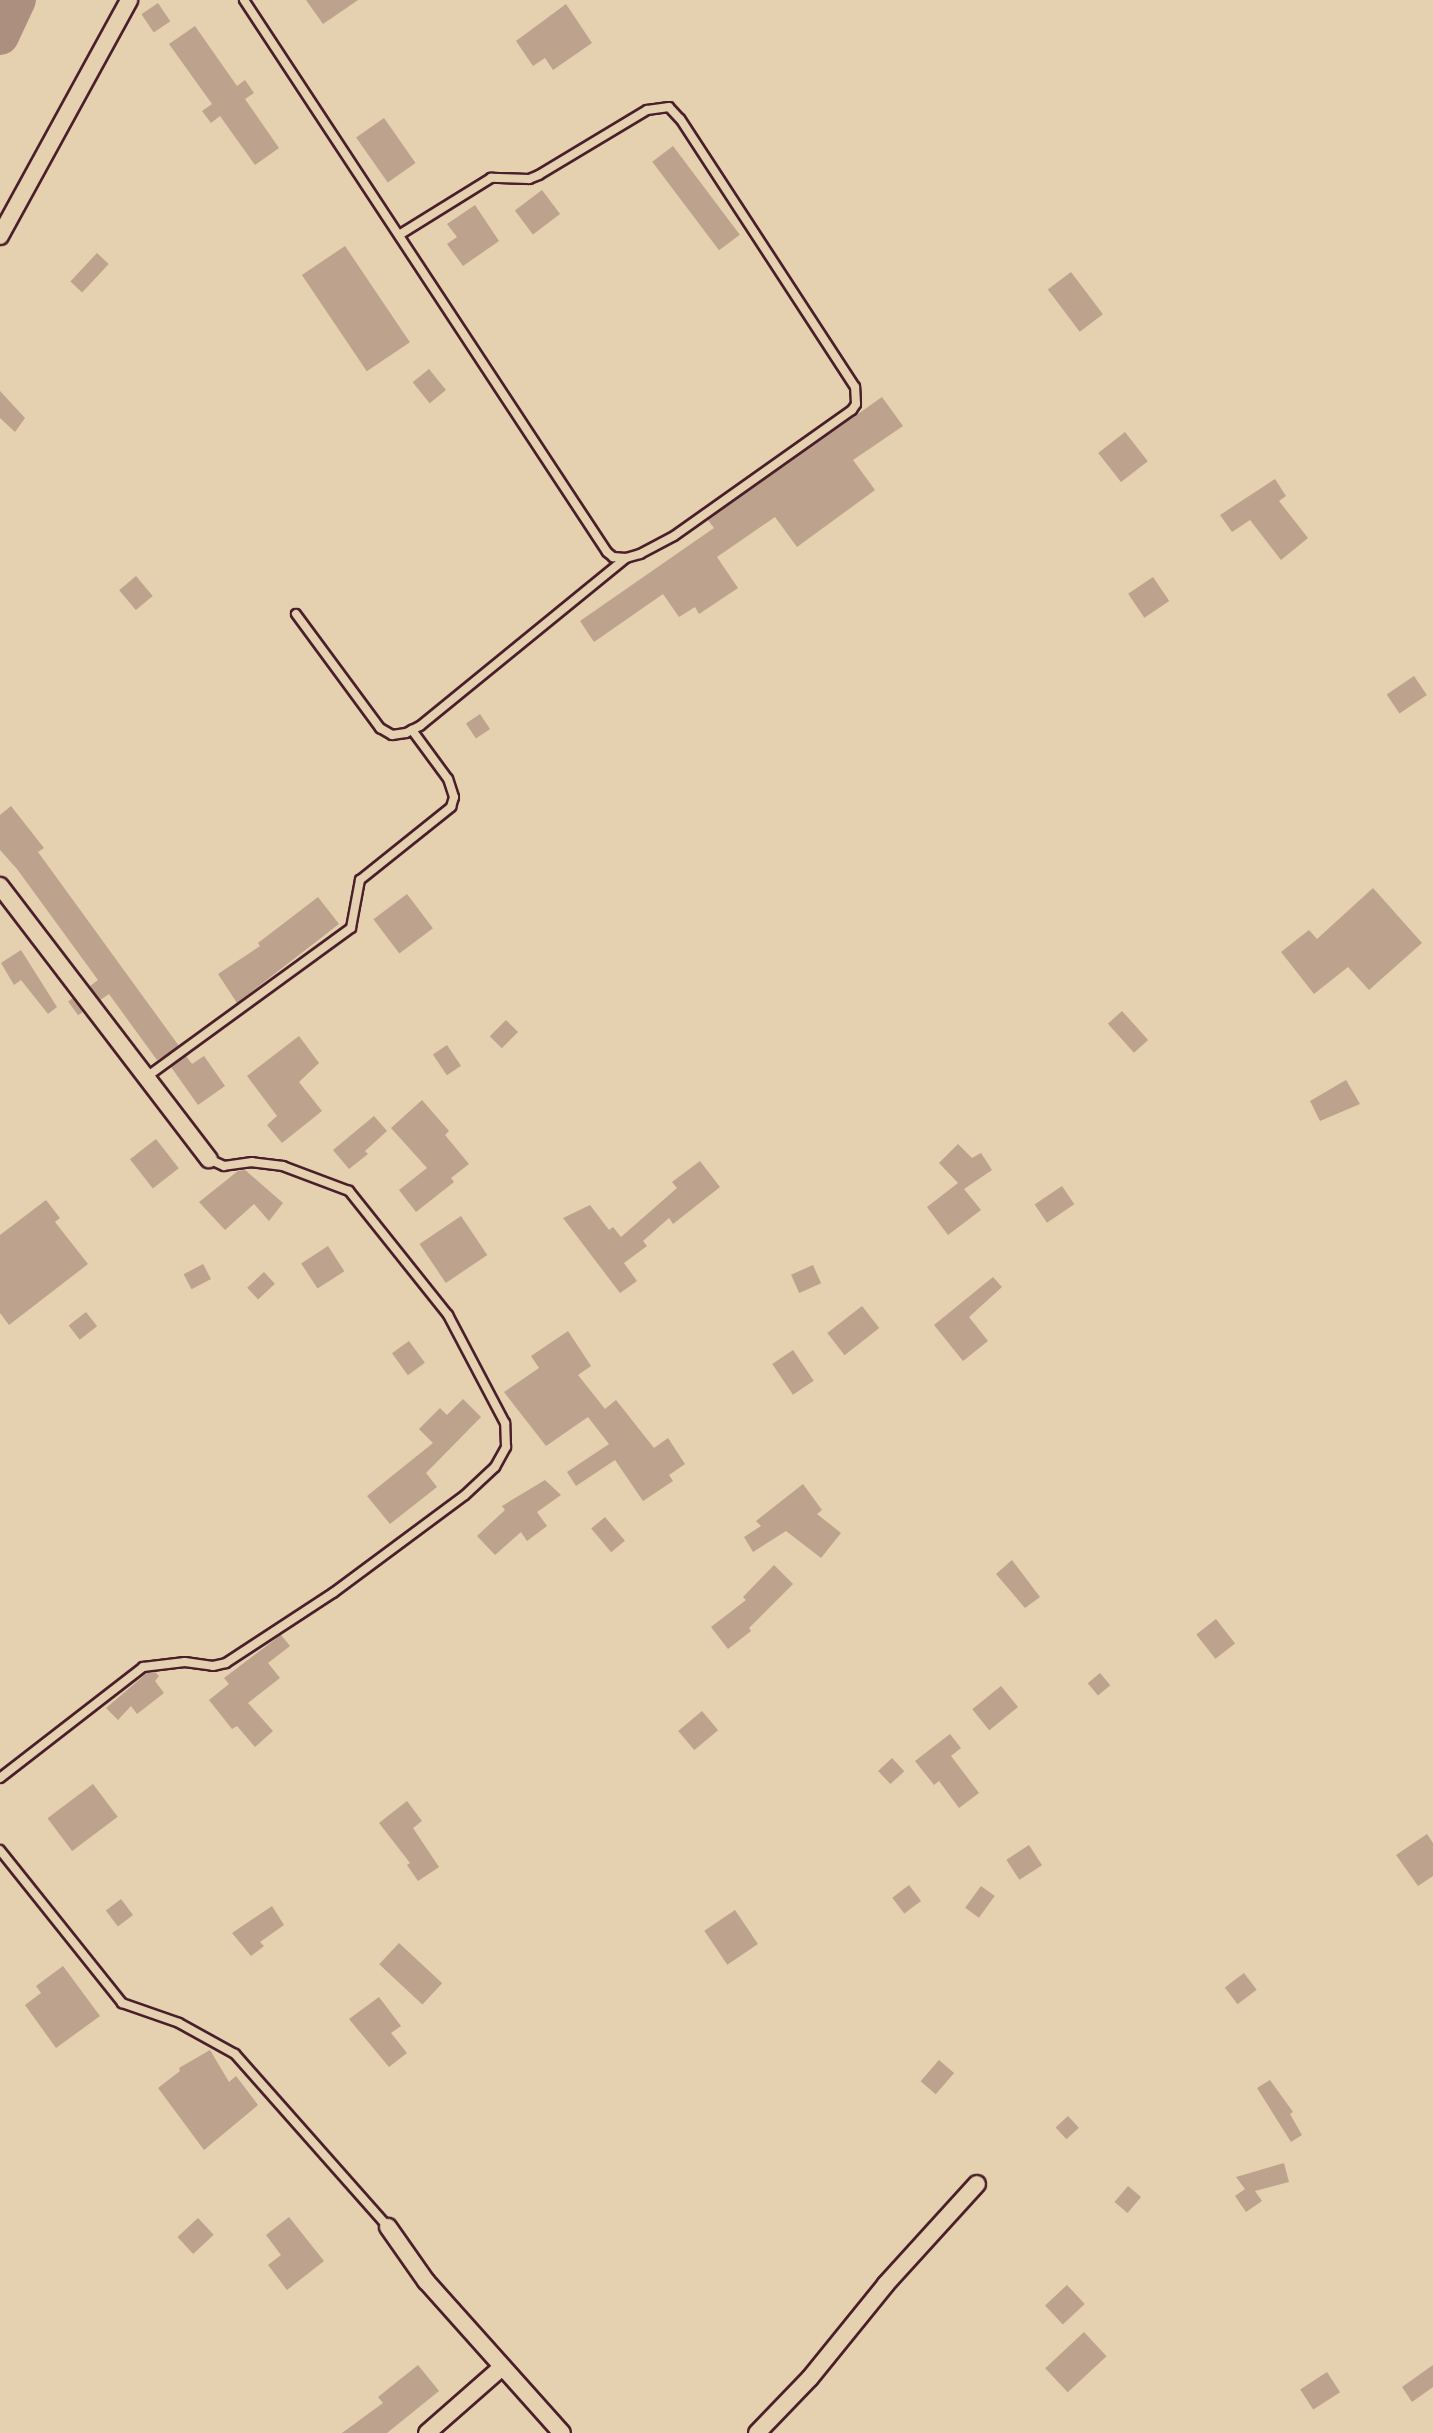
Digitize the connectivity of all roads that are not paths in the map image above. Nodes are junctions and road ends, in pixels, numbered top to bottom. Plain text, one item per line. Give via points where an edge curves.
1 (129, 0) edge
2 (244, 0) edge
3 (399, 235) junction
4 (0, 236) edge
5 (626, 558) junction
6 (296, 614) dead end
7 (412, 730) junction
8 (0, 886) edge
9 (148, 1076) junction
10 (209, 1159) joint
11 (0, 1778) edge
12 (0, 1850) edge
13 (977, 2184) dead end
14 (388, 2227) joint
15 (502, 2367) junction
16 (427, 2433) edge
17 (562, 2433) edge
18 (757, 2433) edge

1 - 4 street
2 - 3 lane
3 - 5 lane via 607,552
3 - 5 lane via 491,178 530,179 647,110 669,107 680,119 855,387 856,404 674,536
5 - 7 lane
6 - 7 lane via 380,728 392,735
7 - 9 lane via 451,785 451,807 360,880 351,928
8 - 9 street
9 - 10 street
10 - 11 lane via 224,1166 252,1161 283,1166 349,1191 447,1315 505,1423 506,1447 495,1467 465,1496 333,1593 226,1663 143,1667
12 - 14 lane via 122,2003 179,2023 235,2054
13 - 18 street
14 - 15 street via 426,2281
15 - 16 street
15 - 17 street

